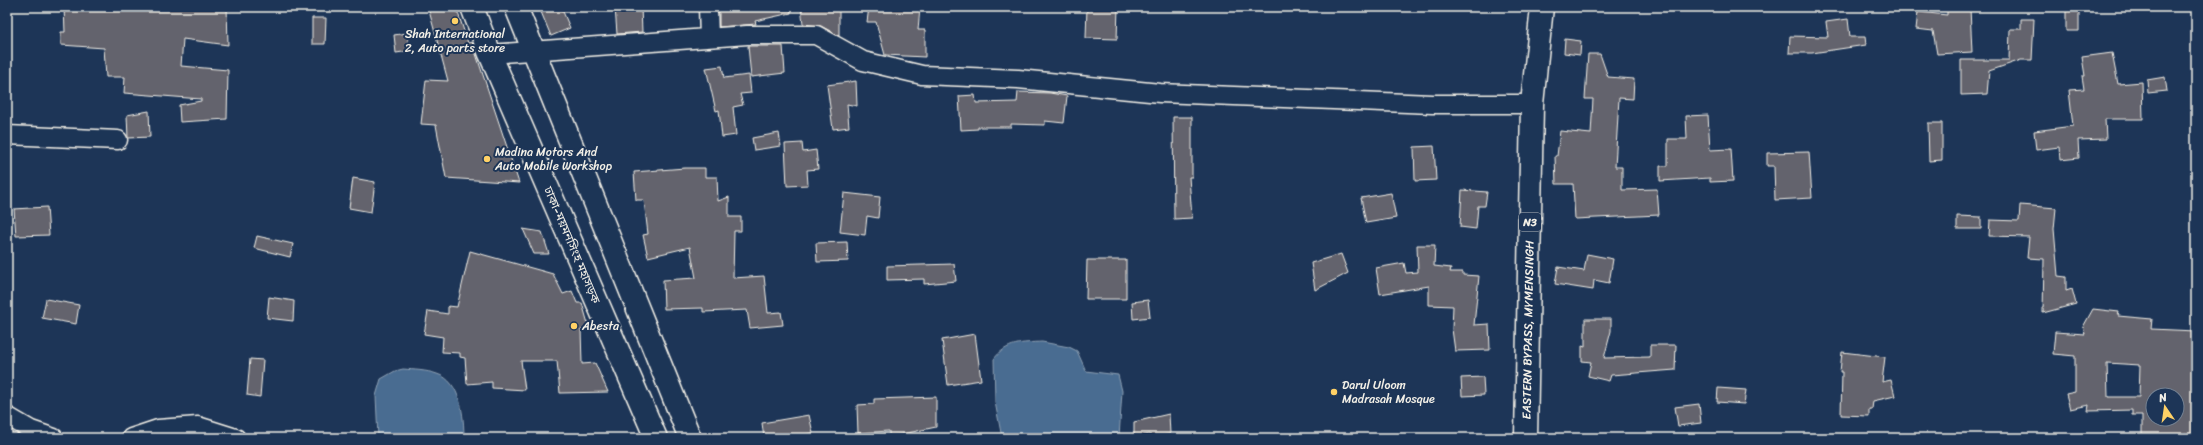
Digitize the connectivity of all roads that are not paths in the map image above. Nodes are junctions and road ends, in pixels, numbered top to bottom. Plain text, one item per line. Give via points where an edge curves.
1 (472, 7) edge
2 (516, 7) edge
3 (708, 7) edge
4 (1542, 7) edge
5 (710, 38) junction
6 (535, 51) junction
7 (490, 54) junction
8 (1532, 104) junction
9 (7, 134) edge
10 (118, 140) dead end
11 (7, 416) edge
12 (54, 438) edge
13 (131, 438) edge
14 (236, 438) edge
15 (656, 438) edge
16 (690, 438) edge
17 (1526, 438) edge

1 - 7 main road, ঢাকা-ময়মনসিংহ মহাসড়ক
2 - 6 main road
3 - 5 street
4 - 8 main road, EASTERN BYPASS, MYMENSINGH / N3
5 - 6 street
5 - 8 street via 747,34 816,34 863,61 922,75 1018,79 1160,93 1432,104
6 - 7 street
6 - 16 main road
7 - 15 main road, ঢাকা-ময়মনসিংহ মহাসড়ক
8 - 17 main road, EASTERN BYPASS, MYMENSINGH / N3
9 - 10 street
11 - 12 street via 32,430
13 - 14 street via 158,429 198,426

